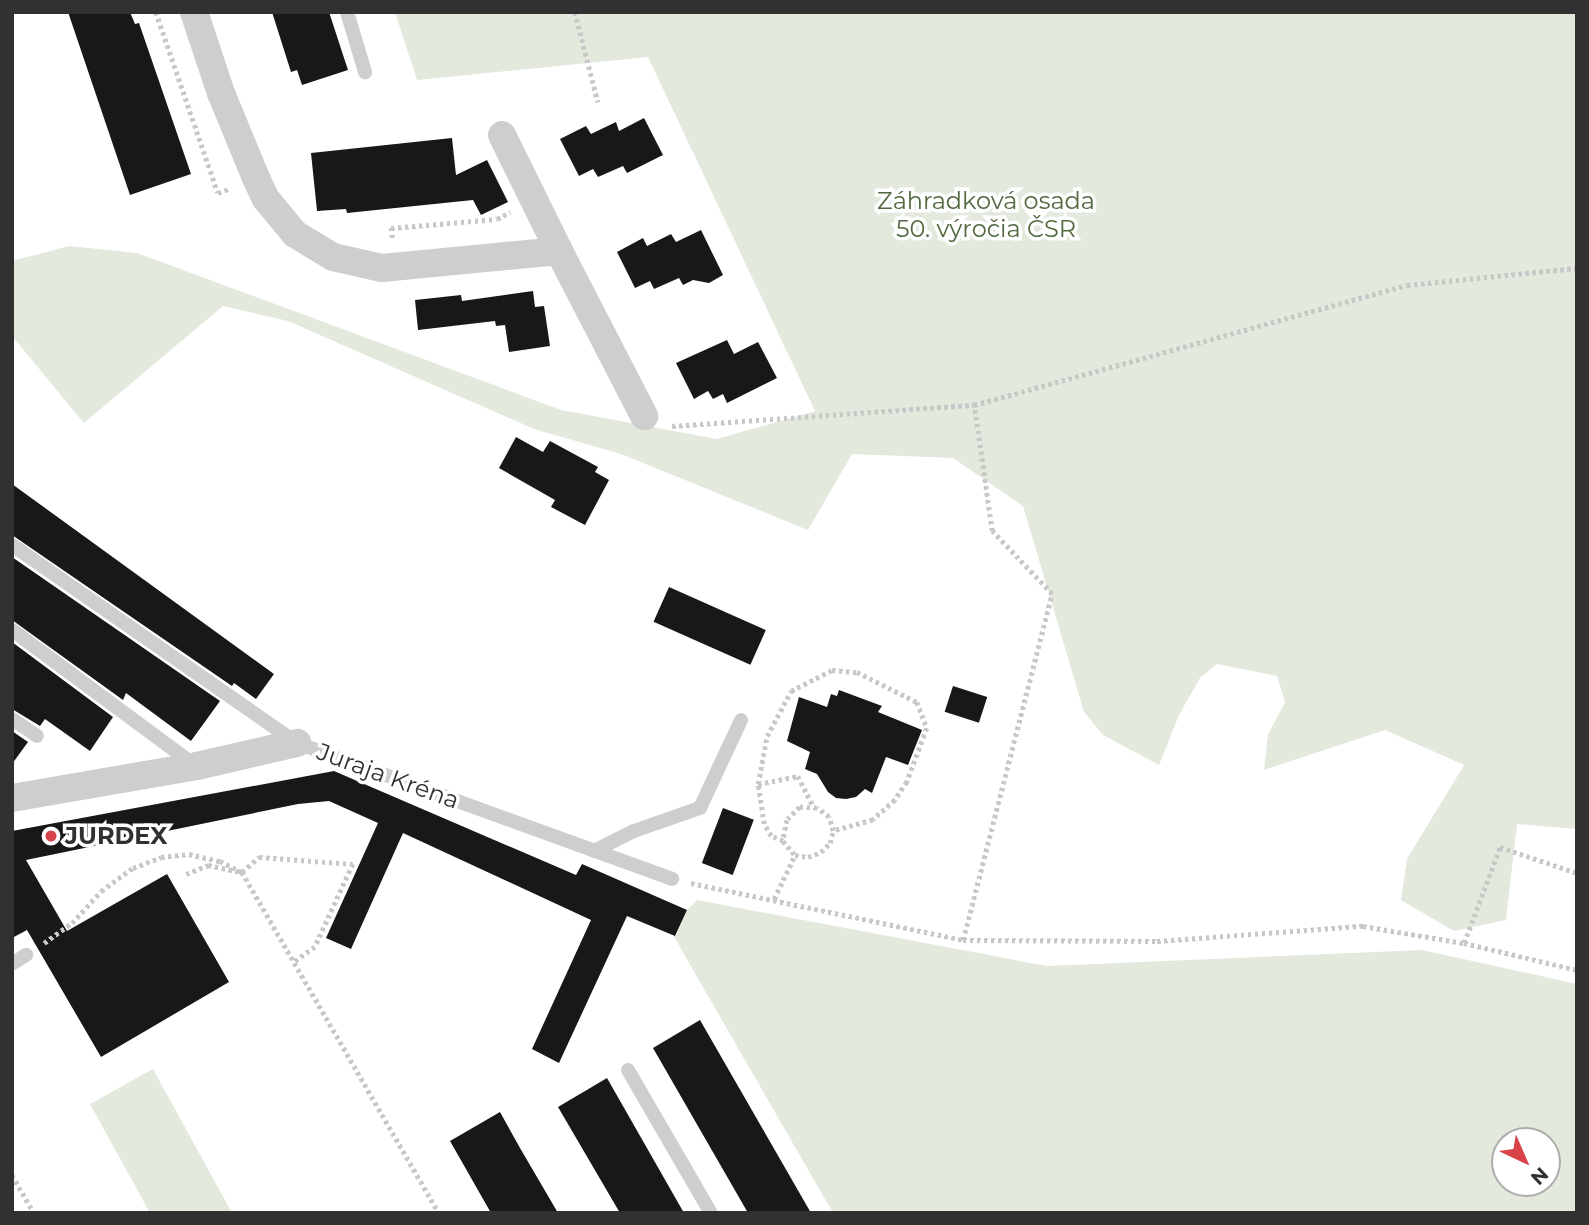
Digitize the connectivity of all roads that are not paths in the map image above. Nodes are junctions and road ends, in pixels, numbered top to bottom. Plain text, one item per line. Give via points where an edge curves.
1 (194, 12) edge
2 (347, 12) edge
3 (365, 72) dead end
4 (502, 135) dead end
5 (559, 251) junction
6 (644, 416) road end
7 (12, 545) edge
8 (12, 631) edge
9 (12, 719) edge
10 (741, 720) dead end
11 (37, 736) dead end
12 (297, 743) junction
13 (197, 766) junction
14 (12, 798) edge
15 (594, 851) junction
16 (672, 880) road end
17 (26, 956) road end
18 (12, 964) edge
19 (628, 1070) dead end
20 (711, 1213) edge

1 - 5 street via 221,93 266,199 295,234 313,247 357,265 382,268
2 - 3 lane
4 - 5 street
5 - 6 street
7 - 12 lane
8 - 13 lane
9 - 11 lane
10 - 15 lane via 700,807
12 - 13 street, Juraja Kréna
12 - 15 lane, Juraja Kréna
13 - 14 street, Juraja Kréna
15 - 16 lane, Juraja Kréna
17 - 18 lane
19 - 20 lane

